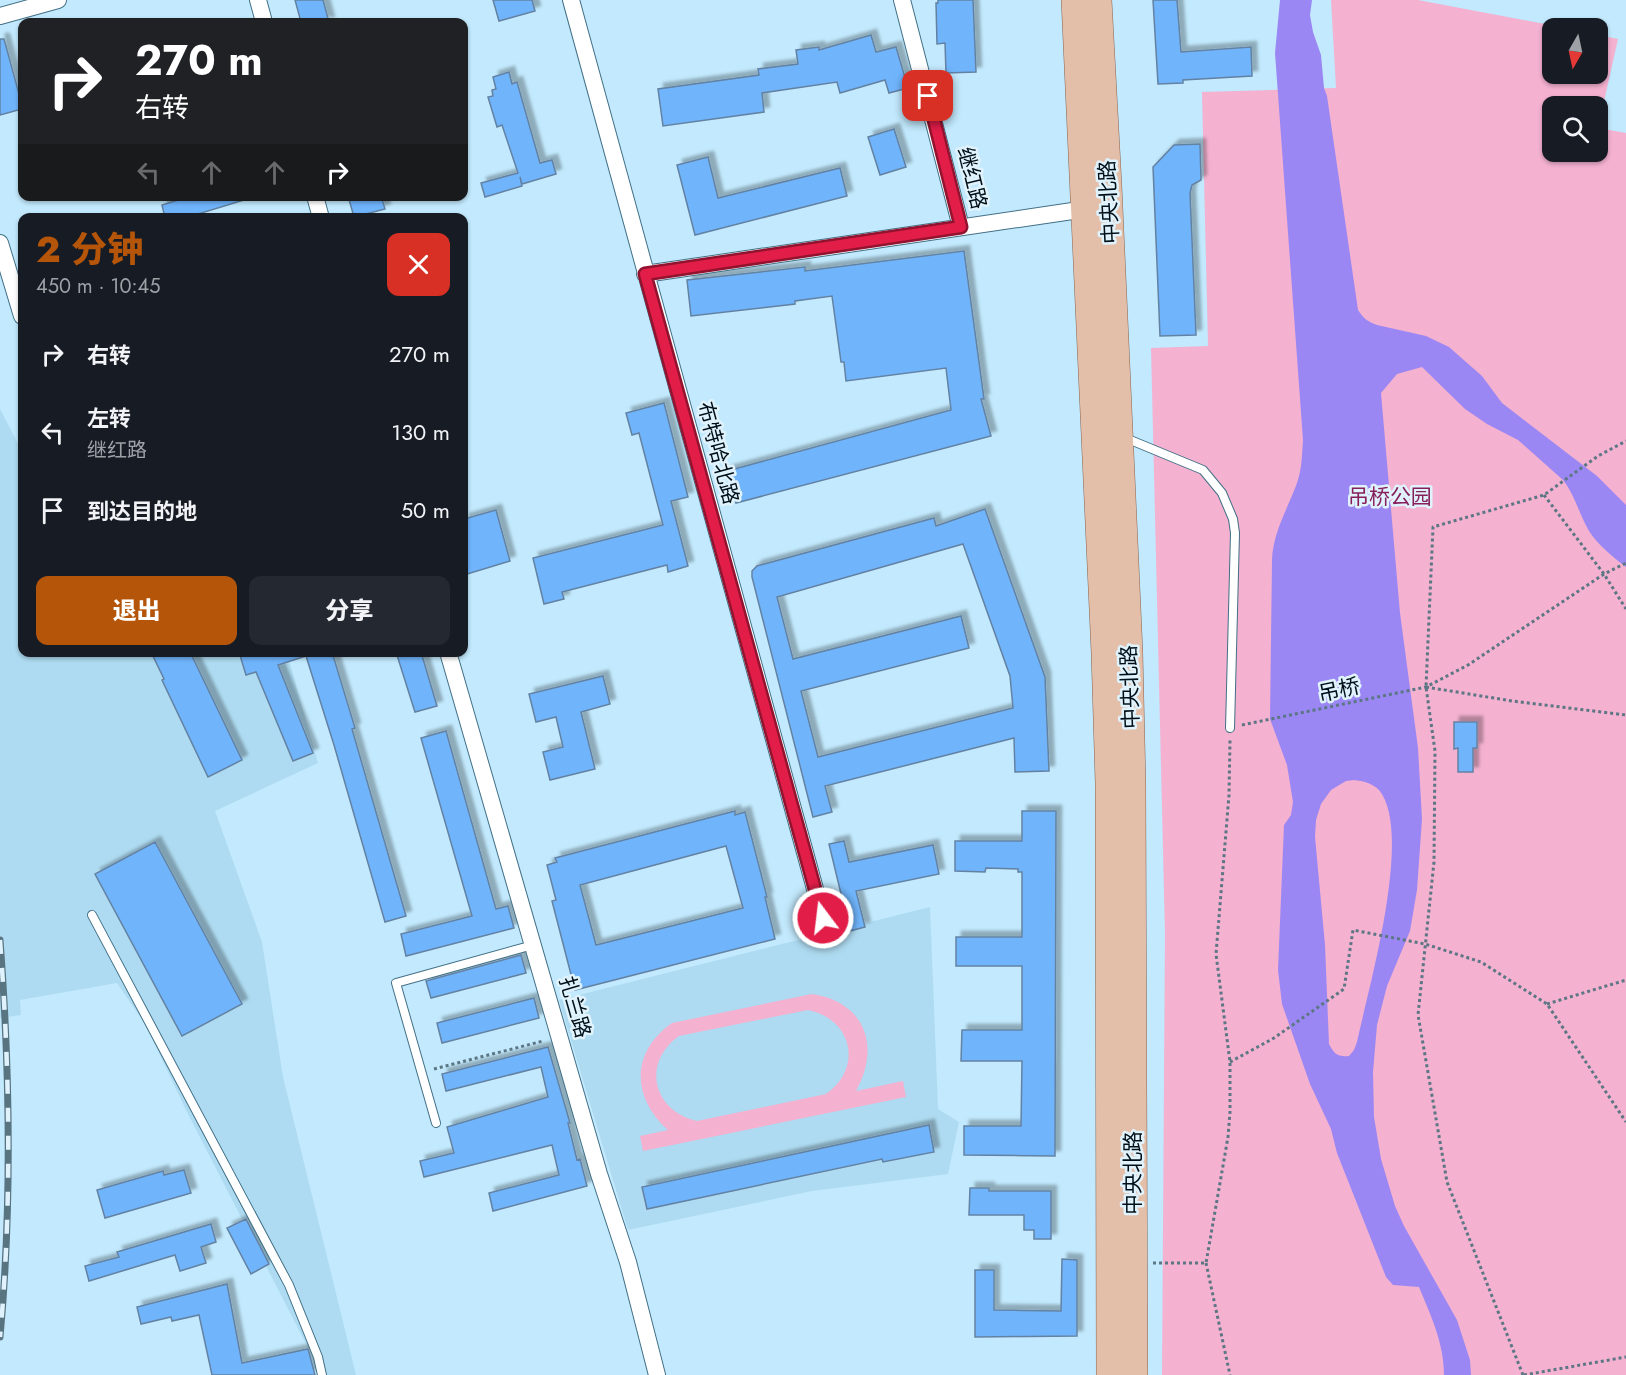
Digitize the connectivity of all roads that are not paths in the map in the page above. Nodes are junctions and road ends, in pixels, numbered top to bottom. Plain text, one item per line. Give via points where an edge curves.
1 (58, 0) edge
2 (258, 0) edge
3 (571, 0) edge
4 (902, 0) edge
5 (1075, 0) edge
6 (1098, 0) edge
7 (0, 16) edge
8 (263, 18) edge
9 (1086, 209) junction
10 (961, 227) junction
11 (0, 243) edge
12 (645, 274) junction
13 (18, 303) edge
14 (1119, 435) junction
15 (449, 657) edge
16 (1230, 728) road end
17 (92, 915) dead end
18 (823, 918) dead end
19 (533, 945) junction
20 (436, 1124) dead end
21 (322, 1375) edge
22 (657, 1375) edge
23 (1110, 1375) edge
24 (1134, 1375) edge

1 - 7 street
2 - 8 street
3 - 12 street, 布特哈北路
4 - 10 street, 继红路
5 - 9 main road, 中央北路
6 - 14 main road, 中央北路
9 - 10 street
9 - 23 main road, 中央北路 via 1109,783
10 - 12 street
11 - 13 street
12 - 18 street, 布特哈北路
14 - 16 lane via 1203,470 1228,506 1235,533
14 - 24 main road, 中央北路 via 1132,783
15 - 19 street, 扎兰路
17 - 21 lane via 289,1285
19 - 20 lane via 396,983
19 - 22 street, 扎兰路

